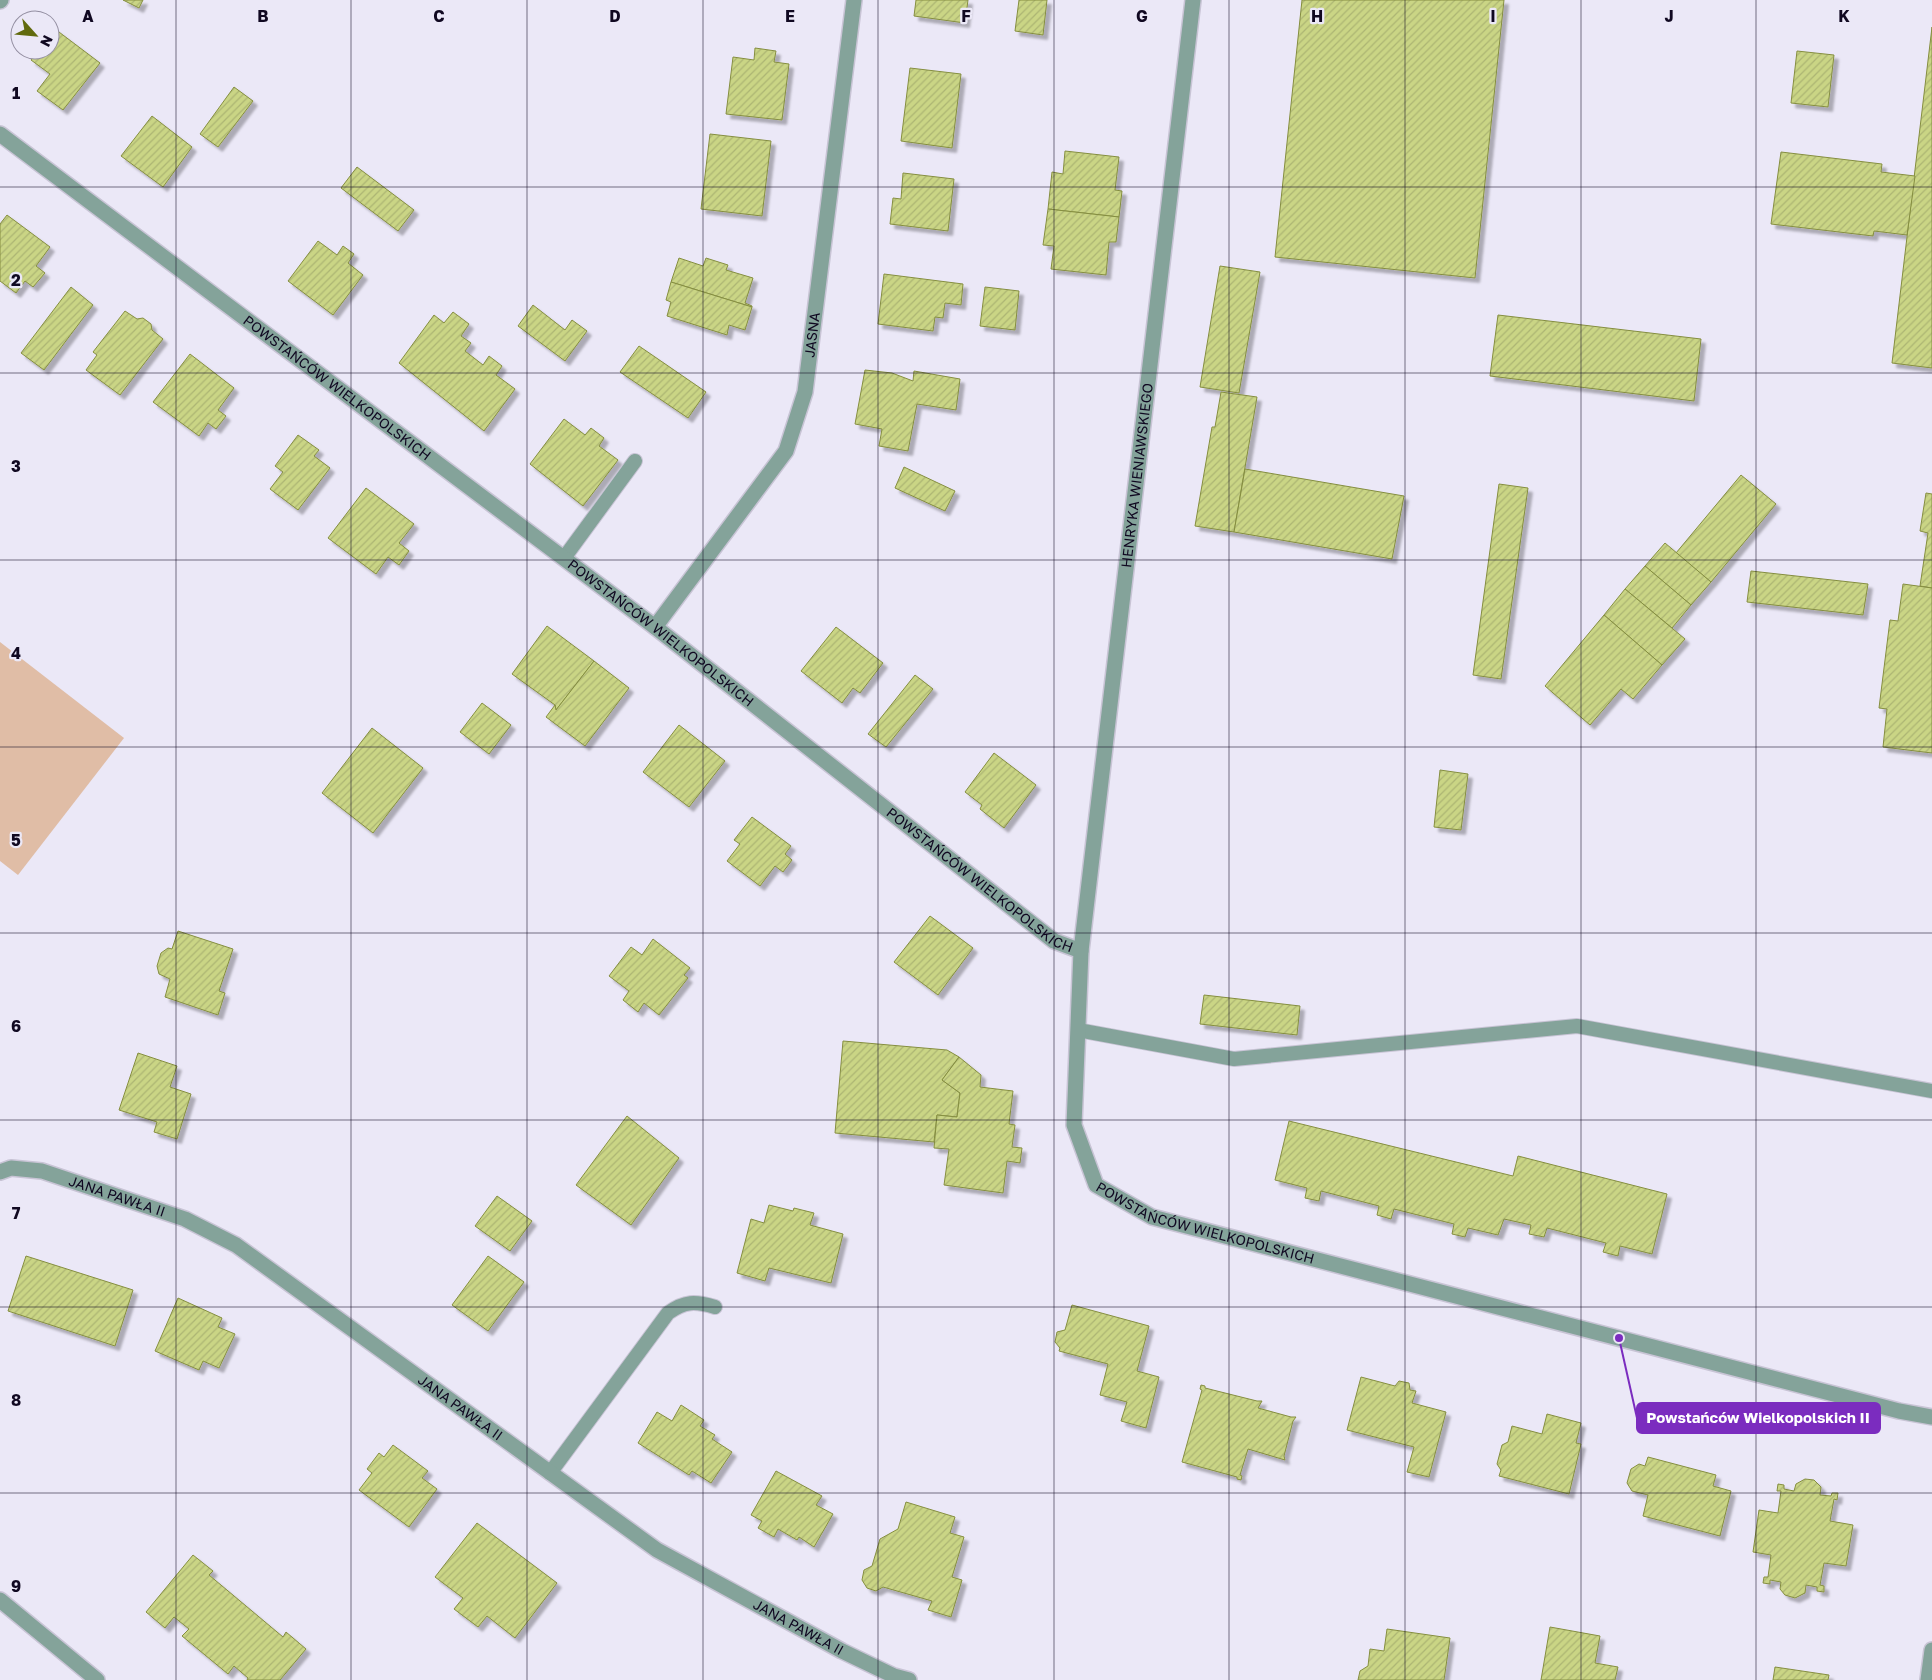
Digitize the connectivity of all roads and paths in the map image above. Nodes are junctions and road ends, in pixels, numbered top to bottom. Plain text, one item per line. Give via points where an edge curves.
1 (854, 0) edge
2 (1193, 0) edge
3 (0, 134) edge
4 (635, 461) dead end
5 (564, 558) junction
6 (655, 627) junction
7 (1081, 951) junction
8 (1078, 1030) junction
9 (1932, 1091) edge
10 (0, 1172) edge
11 (715, 1307) dead end
12 (1932, 1417) edge
13 (550, 1474) junction
14 (0, 1600) edge
15 (1932, 1650) edge
16 (97, 1680) edge
17 (909, 1680) edge
18 (1928, 1680) edge

1 - 6 street, JASNA via 805,392 786,451
2 - 7 street, HENRYKA WIENIAWSKIEGO
3 - 5 street, POWSTAŃCÓW WIELKOPOLSKICH
4 - 5 lane
5 - 6 street, POWSTAŃCÓW WIELKOPOLSKICH
6 - 7 street, POWSTAŃCÓW WIELKOPOLSKICH via 1054,941
7 - 8 street, POWSTAŃCÓW WIELKOPOLSKICH
8 - 9 lane via 1234,1058 1577,1026
8 - 12 street, POWSTAŃCÓW WIELKOPOLSKICH via 1074,1125 1096,1185 1152,1217
10 - 13 street, JANA PAWŁA II via 11,1168 42,1172 185,1219 236,1245
11 - 13 lane via 689,1303 668,1313
13 - 17 street, JANA PAWŁA II via 657,1550 842,1650
14 - 16 street
15 - 18 street

